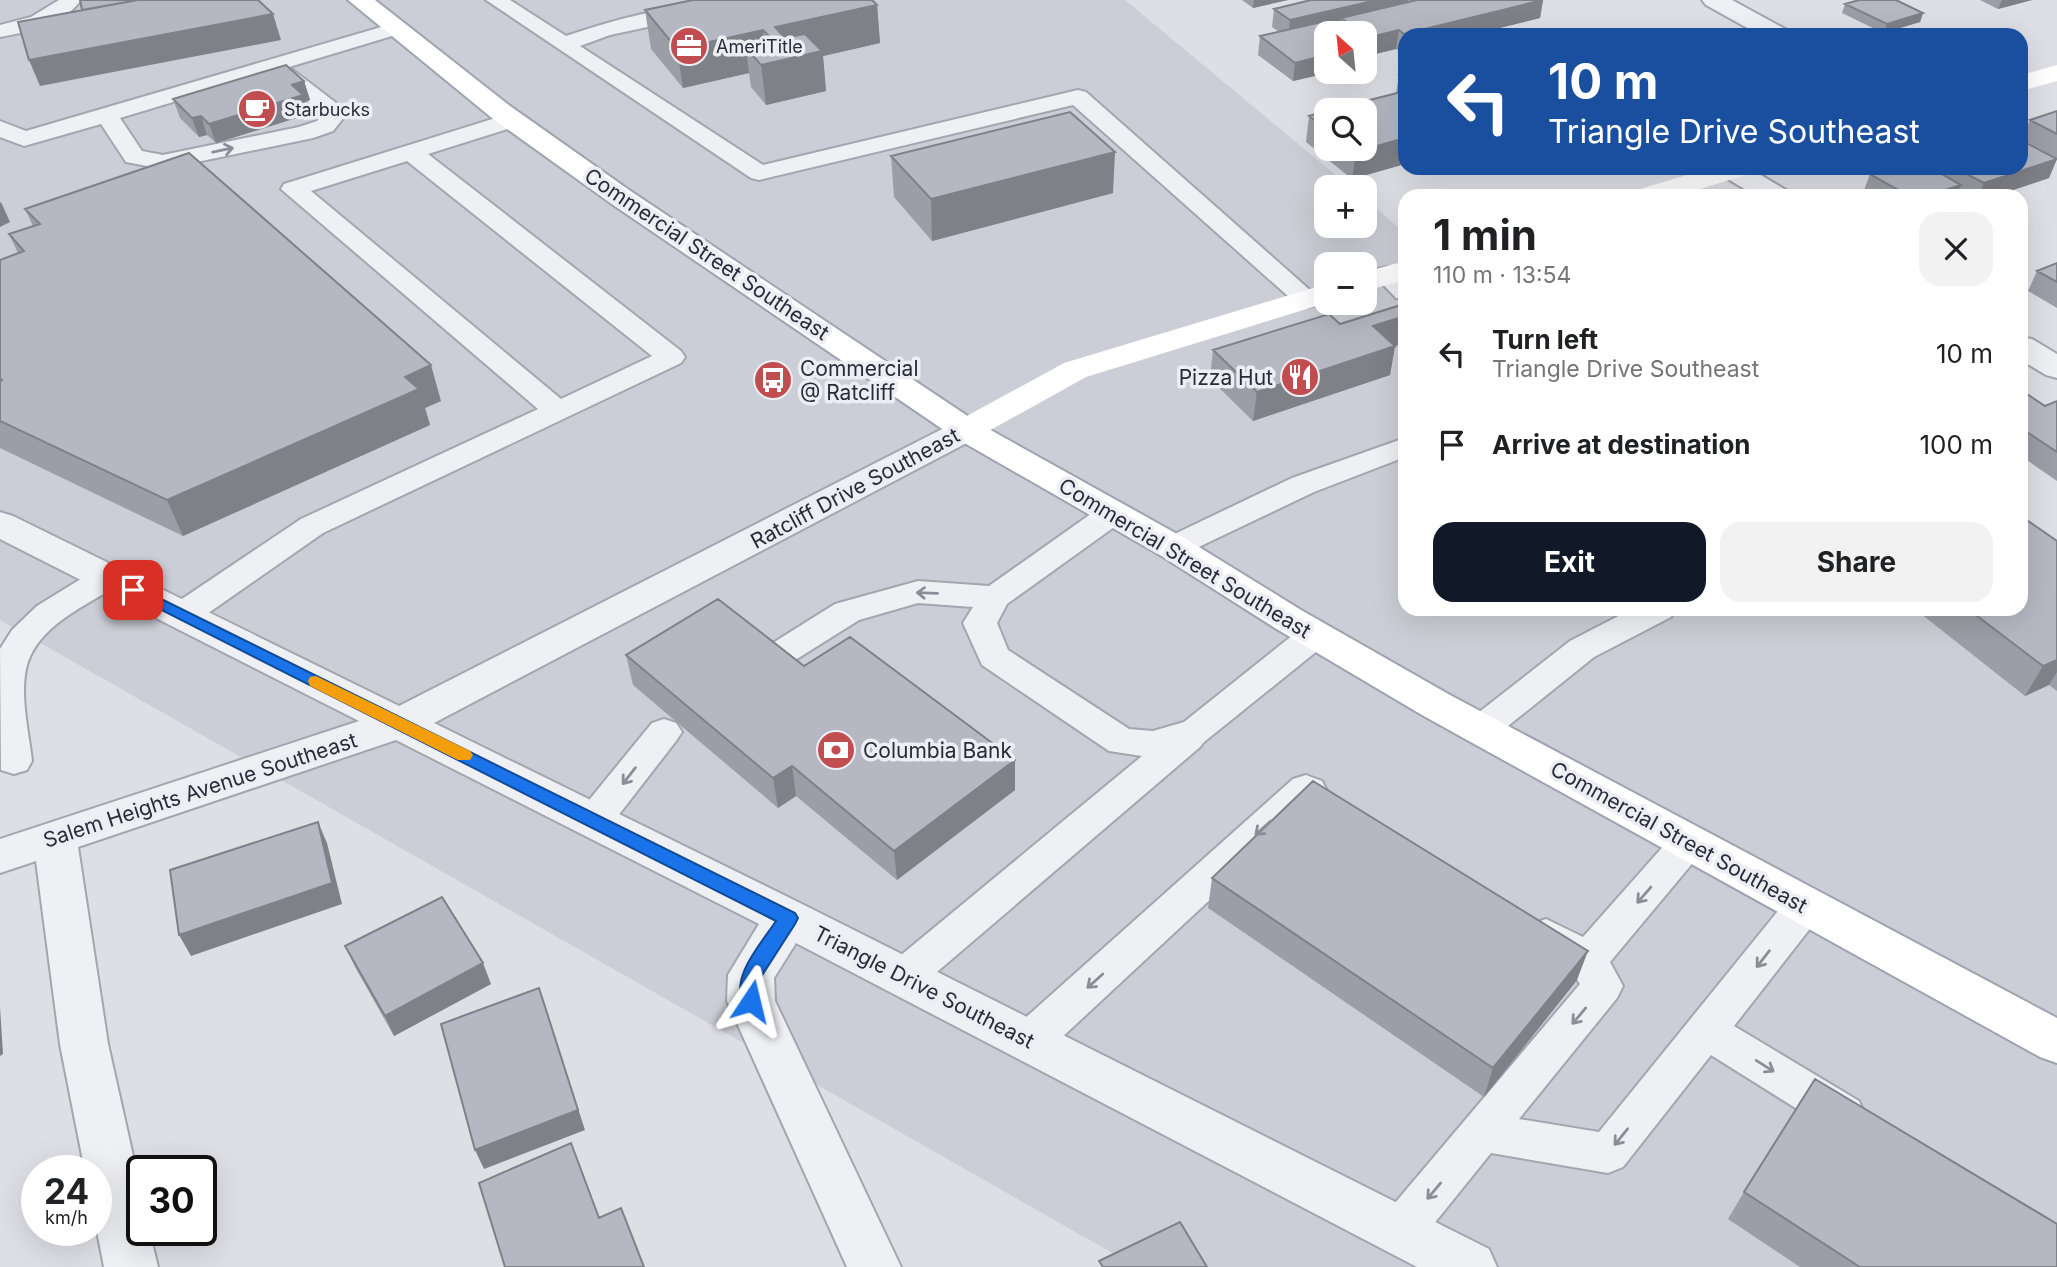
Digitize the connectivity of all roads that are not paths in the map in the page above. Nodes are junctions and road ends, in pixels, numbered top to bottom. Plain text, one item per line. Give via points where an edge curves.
1 (71, 0) edge
2 (360, 0) edge
3 (748, 0) edge
4 (1714, 0) edge
5 (506, 1) edge
6 (1765, 28) edge
7 (395, 29) junction
8 (0, 31) edge
9 (565, 44) junction
10 (272, 65) junction
11 (2057, 73) edge
12 (2028, 81) edge
13 (106, 114) junction
14 (512, 120) junction
15 (0, 128) edge
16 (410, 152) junction
17 (1716, 175) edge
18 (1745, 175) edge
19 (1670, 189) edge
20 (1766, 189) edge
21 (1314, 293) edge
22 (1314, 297) edge
23 (2028, 350) edge
24 (2057, 368) edge
25 (558, 411) junction
26 (966, 430) junction
27 (1398, 450) edge
28 (1113, 513) junction
29 (0, 524) edge
30 (1173, 547) junction
31 (108, 577) junction
32 (995, 597) junction
33 (182, 615) junction
34 (1646, 616) edge
35 (1315, 635) junction
36 (780, 654) edge
37 (400, 723) junction
38 (1481, 729) junction
39 (1196, 731) junction
40 (664, 732) dead end
41 (14, 761) dead end
42 (1341, 811) edge
43 (594, 820) junction
44 (55, 838) junction
45 (1688, 843) junction
46 (0, 856) edge
47 (1805, 906) junction
48 (788, 918) junction
49 (1517, 918) edge
50 (1587, 960) junction
51 (903, 977) junction
52 (1706, 1030) junction
53 (2054, 1034) edge
54 (1029, 1041) junction
55 (1482, 1132) junction
56 (1882, 1138) edge
57 (1400, 1231) junction
58 (131, 1267) edge
59 (874, 1267) edge
60 (1470, 1267) edge

1 - 8 lane via 28,26
2 - 7 main road, Commercial Street Southeast
3 - 9 lane via 605,30
4 - 6 street
5 - 9 lane
7 - 10 lane
7 - 14 main road, Commercial Street Southeast
9 - 21 lane via 760,173 1078,96
10 - 13 lane
13 -> 10 lane via 134,157 153,162 305,133 329,122 333,109
11 - 12 main road
13 - 15 lane via 24,139
14 - 16 lane
14 - 26 main road, Commercial Street Southeast
16 - 25 lane via 671,357
16 - 25 lane via 293,189
17 - 19 main road
18 - 20 street
22 - 26 main road, Ratcliff Drive Southeast via 1075,370
23 - 24 street
25 - 33 lane via 312,526
26 - 28 main road, Commercial Street Southeast
26 - 37 street, Ratcliff Drive Southeast
27 - 30 lane via 1303,485
28 - 30 main road, Commercial Street Southeast
28 - 32 lane
29 - 31 street, Triangle Drive Southeast
30 - 35 main road, Commercial Street Southeast
31 - 33 street, Triangle Drive Southeast
31 - 41 lane via 66,601 16,648 8,672
32 -> 36 lane via 918,592 847,612
32 - 39 lane via 981,623 994,657 1122,742 1153,744
33 - 37 street, Triangle Drive Southeast
34 - 38 lane via 1582,649
35 - 38 main road, Commercial Street Southeast
35 - 39 lane
37 - 43 street, Triangle Drive Southeast
37 - 44 street, Salem Heights Avenue Southeast
38 - 45 main road, Commercial Street Southeast
39 - 51 lane
40 -> 43 lane
42 -> 54 lane via 1306,789
43 - 48 street, Triangle Drive Southeast
44 - 46 street, Salem Heights Avenue Southeast
44 - 58 street via 84,1044
45 - 47 main road, Commercial Street Southeast
45 -> 50 lane
47 -> 52 lane
47 - 53 main road, Commercial Street Southeast
48 - 51 street, Triangle Drive Southeast
48 - 59 street via 751,975 751,1001
49 - 50 lane
50 -> 55 lane via 1603,986
51 - 54 street, Triangle Drive Southeast
52 -> 55 lane via 1608,1153
52 -> 56 lane
54 - 57 street, Triangle Drive Southeast
55 -> 57 lane
57 - 60 street, Triangle Drive Southeast

